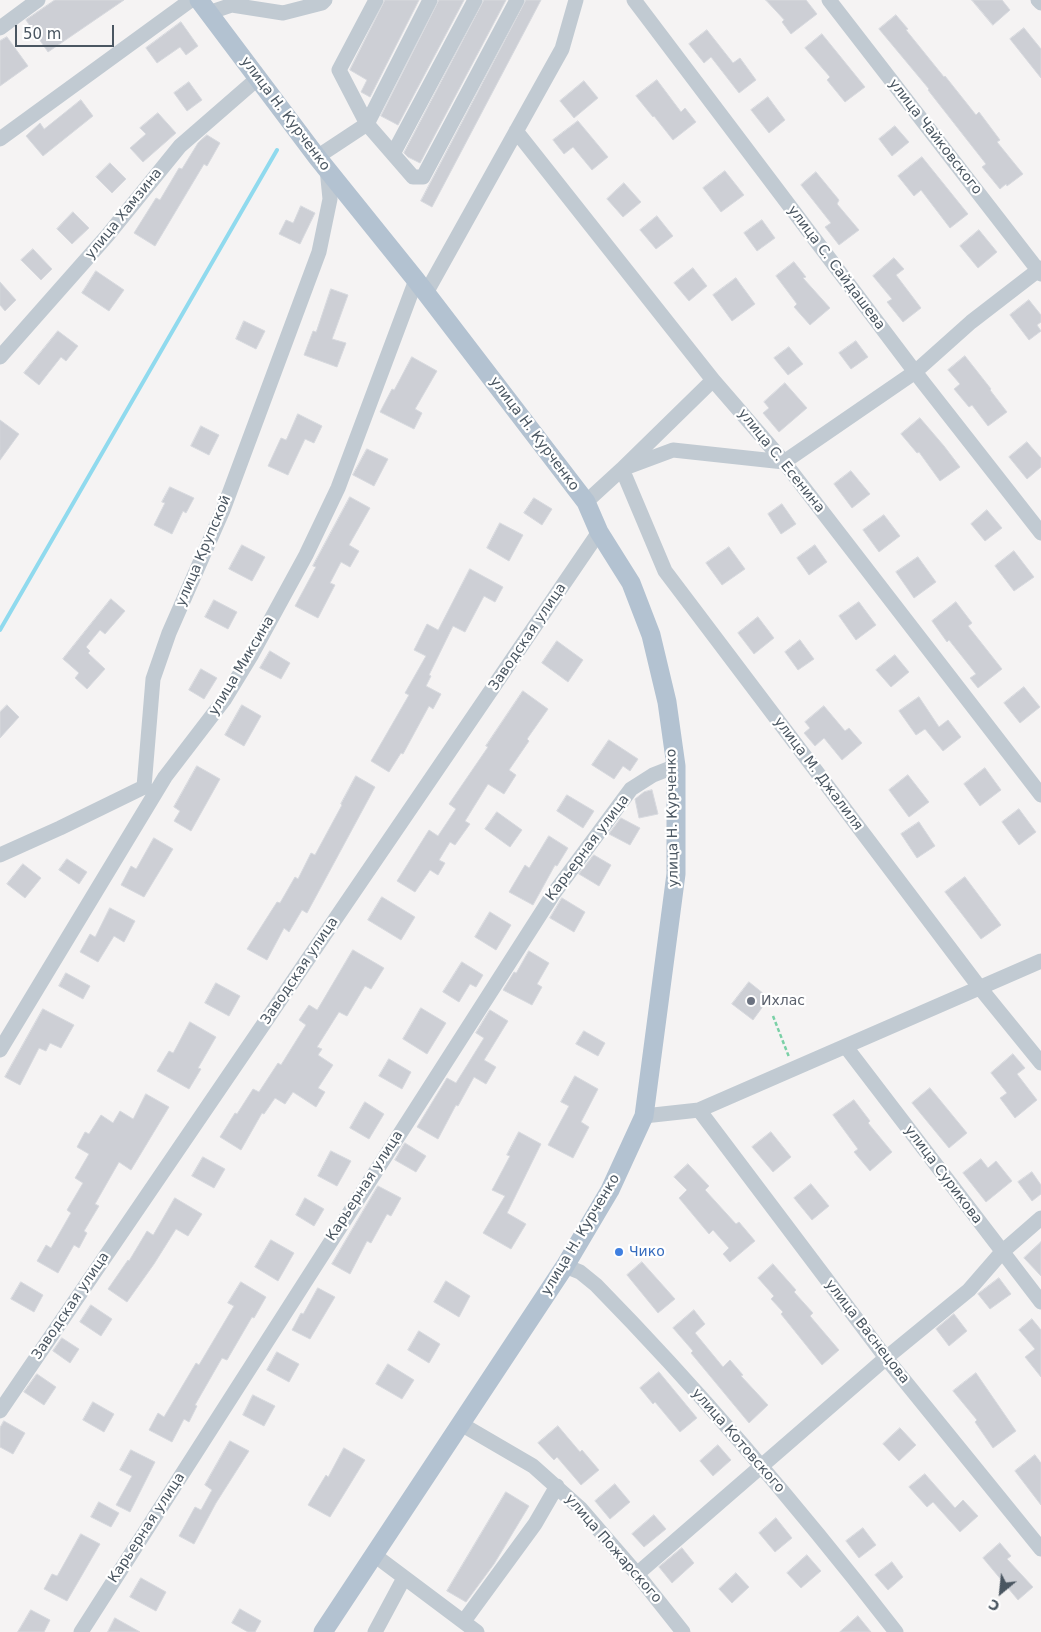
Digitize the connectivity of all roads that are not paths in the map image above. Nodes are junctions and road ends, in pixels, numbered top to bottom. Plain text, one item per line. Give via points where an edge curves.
1 (38, 0) edge
2 (191, 0) edge
3 (325, 0) edge
4 (376, 0) edge
5 (430, 0) edge
6 (475, 0) edge
7 (517, 0) edge
8 (576, 0) edge
9 (634, 0) edge
10 (829, 0) edge
11 (1038, 0) edge
12 (1041, 3) edge
13 (203, 6) edge
14 (0, 28) edge
15 (257, 79) junction
16 (367, 124) junction
17 (516, 131) junction
18 (0, 138) edge
19 (393, 154) junction
20 (322, 163) junction
21 (1040, 271) edge
22 (421, 286) junction
23 (0, 357) edge
24 (915, 372) junction
25 (713, 380) junction
26 (784, 462) junction
27 (622, 469) junction
28 (586, 502) junction
29 (599, 532) junction
30 (1041, 533) edge
31 (676, 766) junction
32 (144, 787) junction
33 (1041, 795) edge
34 (136, 825) junction
35 (0, 855) edge
36 (1041, 960) edge
37 (980, 988) junction
38 (846, 1047) junction
39 (0, 1050) edge
40 (1041, 1063) edge
41 (699, 1110) junction
42 (644, 1116) junction
43 (1041, 1218) edge
44 (1002, 1252) junction
45 (565, 1266) junction
46 (1041, 1302) edge
47 (886, 1358) junction
48 (0, 1411) edge
49 (461, 1424) junction
50 (760, 1466) junction
51 (557, 1486) junction
52 (1041, 1549) edge
53 (373, 1554) junction
54 (637, 1574) junction
55 (404, 1578) junction
56 (464, 1621) junction
57 (81, 1632) edge
58 (323, 1632) edge
59 (375, 1632) edge
60 (477, 1632) edge
61 (683, 1632) edge
62 (896, 1632) edge

1 - 14 street
2 - 18 street
3 - 13 street via 283,12 232,5
4 - 16 street via 339,70
5 - 16 street
6 - 19 street
7 - 19 street via 423,177 413,177
8 - 17 street, улица Миксина via 562,49
9 - 24 street, улица С. Сайдашева
10 - 21 street, улица Чайковского
11 - 12 street
13 - 15 main road, улица Н. Курченко
15 - 20 main road, улица Н. Курченко
15 - 23 street, улица Хамзина via 180,146 107,236
16 - 19 street
16 - 20 street
17 - 22 street, улица Миксина
17 - 25 street, улица С. Есенина
20 - 22 main road, улица Н. Курченко
20 - 32 street, улица Крупской via 330,199 319,252 223,510 169,633 153,679
21 - 24 street via 971,322
22 - 28 main road, улица Н. Курченко
22 - 34 street, улица Миксина via 338,488 306,555 224,700 165,777
24 - 26 street
24 - 30 street, улица С. Сайдашева
25 - 26 street, улица С. Есенина
25 - 27 street
26 - 27 street via 674,450
26 - 33 street, улица С. Есенина
27 - 28 street
27 - 37 street, улица М. Джалиля via 665,571
28 - 29 main road, улица Н. Курченко
29 - 31 main road, улица Н. Курченко via 631,583 651,635 667,702
29 - 48 street, Заводская улица
31 - 42 main road, улица Н. Курченко via 676,874
31 - 57 street, Карьерная улица via 631,790 554,893
32 - 34 street, улица Крупской
32 - 35 street
34 - 39 street, улица Миксина
36 - 37 street
37 - 38 street
37 - 40 street, улица М. Джалиля
38 - 41 street
38 - 44 street, улица Сурикова
41 - 42 street
41 - 47 street, улица Васнецова
42 - 45 main road, улица Н. Курченко via 610,1190
43 - 44 street
44 - 46 street, улица Сурикова
44 - 47 street via 969,1290
45 - 49 main road, улица Н. Курченко
45 - 50 street, улица Котовского via 580,1272 606,1295
47 - 50 street
47 - 52 street, улица Васнецова
49 - 51 street, улица Пожарского via 533,1466
49 - 53 main road, улица Н. Курченко
50 - 54 street
50 - 62 street, улица Котовского
51 - 54 street, улица Пожарского
51 - 56 street via 535,1524
53 - 55 street
53 - 58 main road, улица Н. Курченко
54 - 61 street, улица Пожарского
55 - 56 street
55 - 59 street
56 - 60 street

